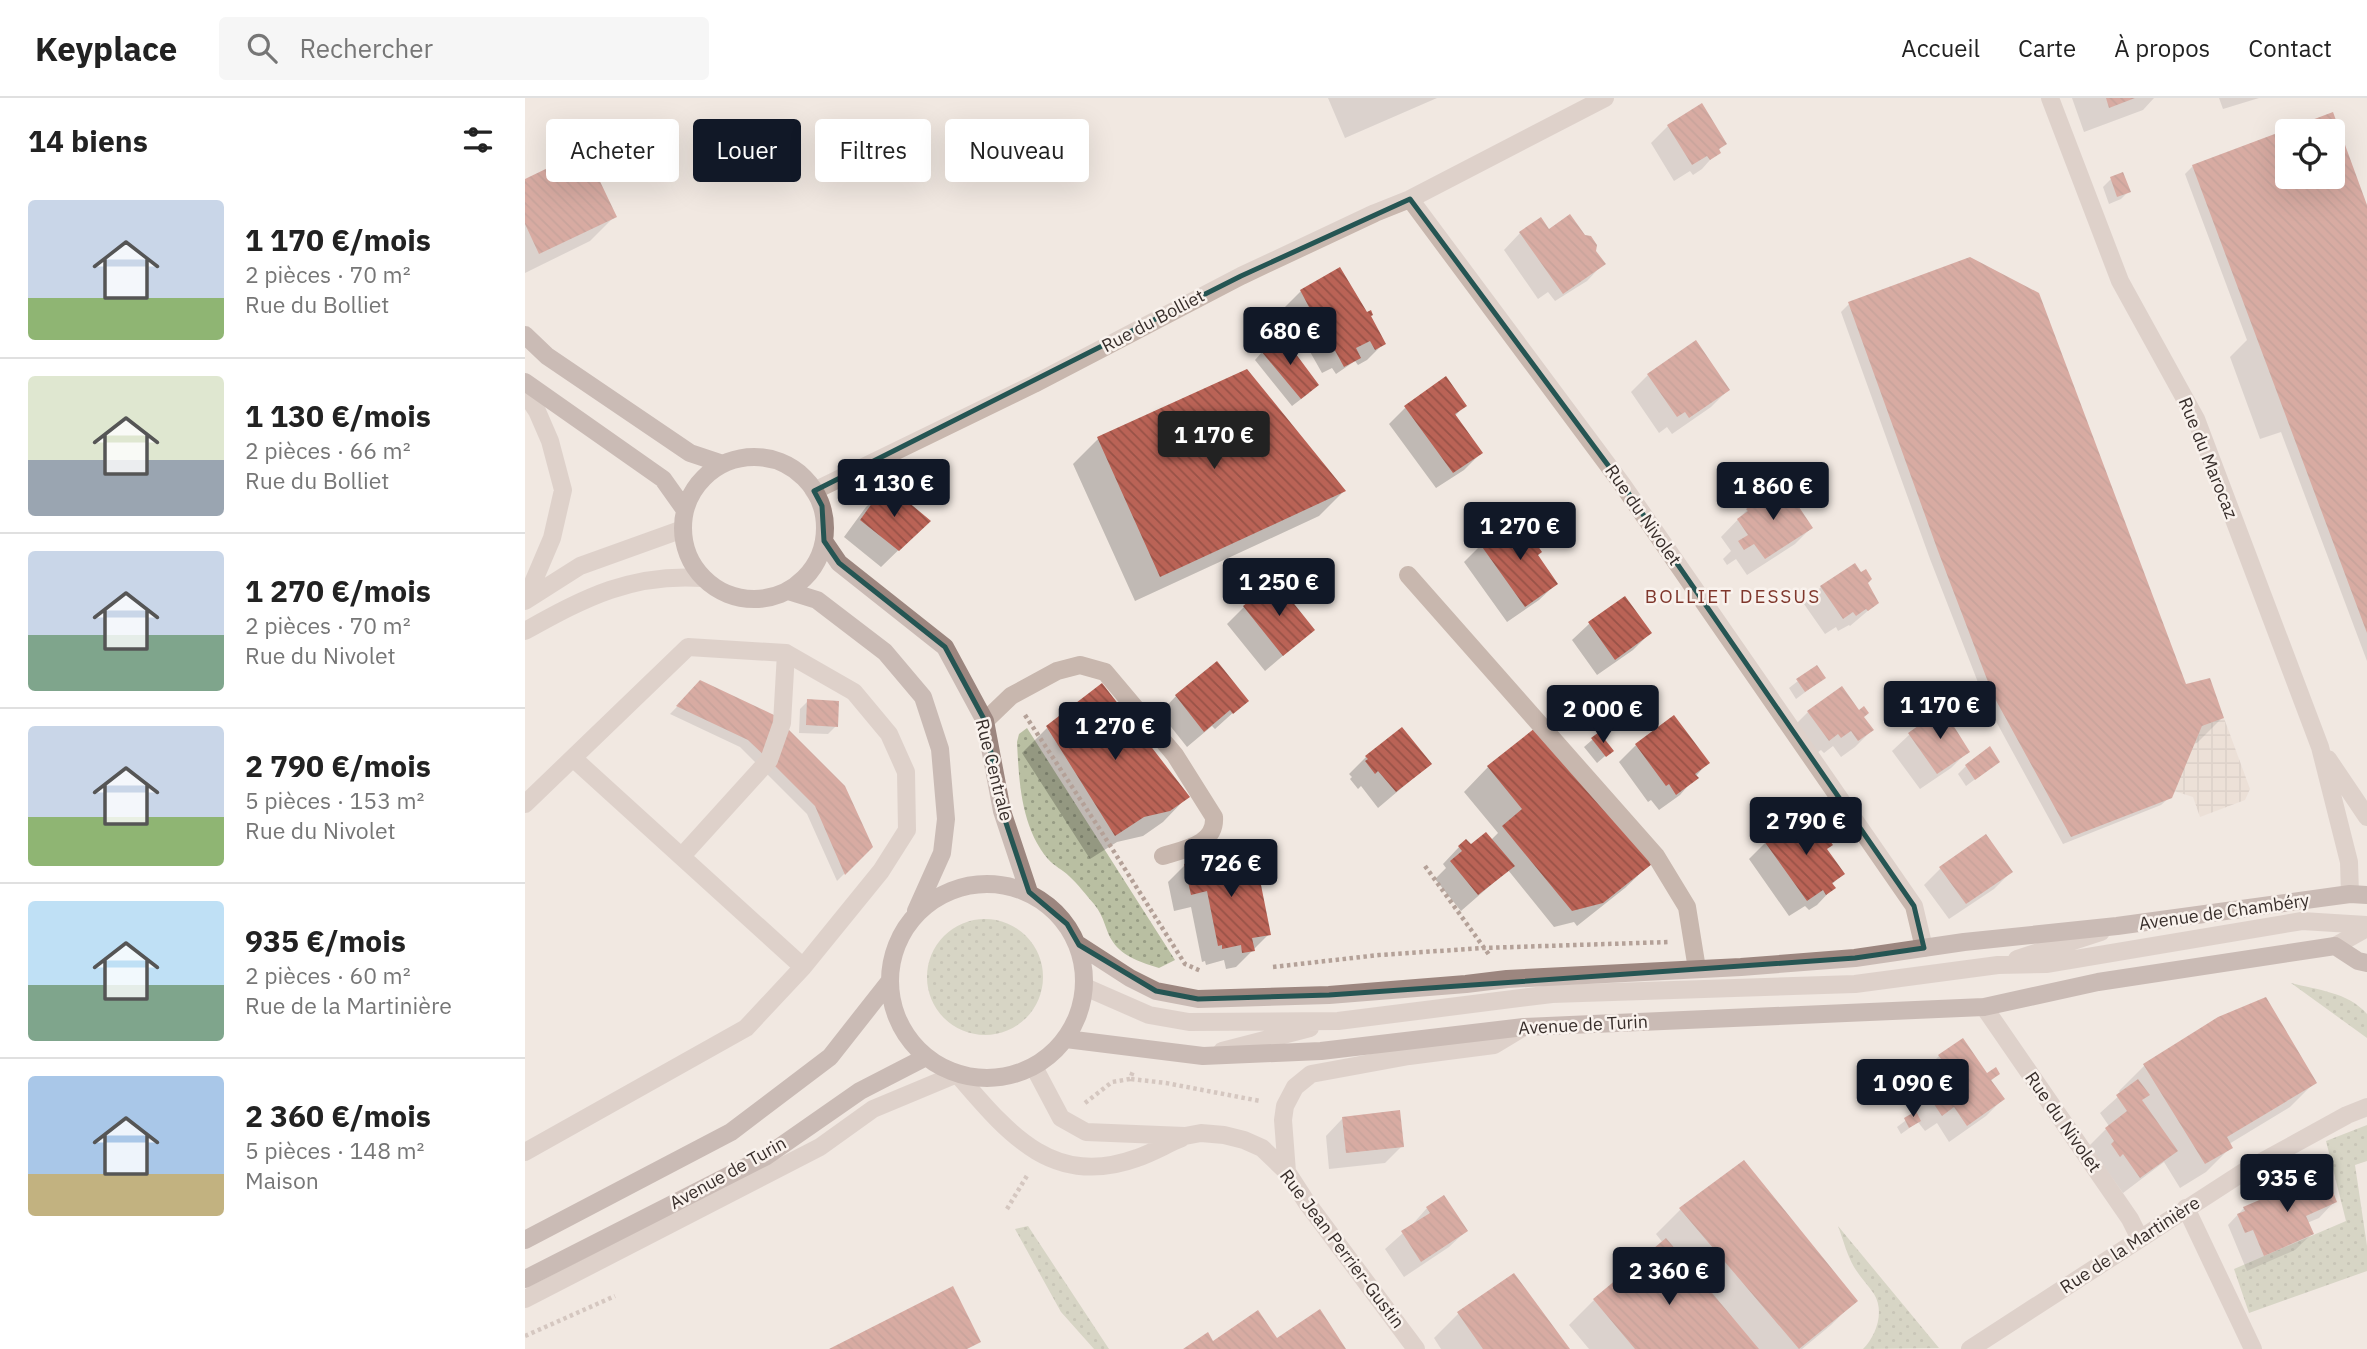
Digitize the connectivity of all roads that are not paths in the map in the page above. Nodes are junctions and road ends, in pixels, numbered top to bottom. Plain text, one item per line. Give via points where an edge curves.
1 (1605, 98) edge
2 (2050, 98) edge
3 (1410, 199) junction
4 (525, 335) edge
5 (525, 382) edge
6 (525, 393) edge
7 (723, 464) junction
8 (814, 491) junction
9 (685, 510) junction
10 (683, 529) junction
11 (824, 541) junction
12 (1408, 575) dead end
13 (703, 578) junction
14 (788, 591) junction
15 (526, 600) edge
16 (525, 631) edge
17 (786, 653) junction
18 (985, 721) junction
19 (2320, 747) junction
20 (573, 758) junction
21 (525, 804) edge
22 (2367, 817) edge
23 (681, 856) junction
24 (1163, 856) dead end
25 (1030, 892) junction
26 (2358, 895) edge
27 (913, 917) junction
28 (2117, 926) junction
29 (2367, 927) edge
30 (1079, 945) junction
31 (2335, 946) junction
32 (1924, 948) junction
33 (1997, 965) junction
34 (2364, 965) edge
35 (803, 967) junction
36 (1697, 969) junction
37 (889, 982) junction
38 (1085, 987) junction
39 (1984, 1007) junction
40 (1338, 1021) junction
41 (1524, 1027) junction
42 (1066, 1039) junction
43 (1203, 1056) junction
44 (926, 1057) junction
45 (1034, 1067) junction
46 (957, 1074) junction
47 (2367, 1107) edge
48 (1185, 1136) junction
49 (525, 1152) edge
50 (1287, 1172) junction
51 (2186, 1208) junction
52 (576, 1214) junction
53 (525, 1230) edge
54 (2139, 1237) junction
55 (525, 1240) edge
56 (525, 1279) edge
57 (525, 1299) edge
58 (1416, 1349) edge
59 (1970, 1349) edge
60 (2253, 1349) edge

1 - 3 street, Rue du Bolliet
2 - 19 street, Rue du Marocaz via 2120,281 2196,419
3 - 8 street, Rue du Bolliet via 1230,282
3 - 32 street, Rue du Nivolet via 1622,484 1914,906
4 - 7 main road via 547,356 690,453
5 - 9 main road via 663,479
6 - 15 street via 550,441 563,490 552,538
7 - 8 main road via 764,458 801,475
7 - 9 main road via 693,491
8 - 11 main road via 822,506
9 - 10 main road
10 - 13 main road via 685,547
10 - 15 street via 580,566
11 - 14 main road via 805,578
11 - 18 main road, Rue Centrale via 839,563 945,647
12 - 36 street via 1656,856 1687,907
13 - 14 main road via 717,590 753,599
13 - 16 street via 635,581 576,602
14 - 27 main road via 817,600 885,652 923,697 940,749 946,819 942,853
17 - 20 street via 688,647
17 - 23 street via 782,723 769,760
17 - 35 street via 854,692 889,734 906,772 907,830 881,871
18 - 24 street via 1011,696 1056,671 1080,666 1105,672 1175,755 1214,817 1208,837
18 - 25 main road, Rue Centrale via 1002,811
19 - 22 street, Rue du Marocaz
19 - 26 street, Rue du Marocaz
20 - 21 street
20 - 23 street
23 - 35 street
25 - 27 main road via 999,884 967,885 937,897
25 - 30 main road via 1067,923
26 - 28 main road, Avenue de Chambéry
27 - 37 main road via 899,937
28 - 32 main road, Avenue de Chambéry
28 - 33 street
29 - 31 street
29 - 33 street via 2301,921 2046,964
30 - 36 main road via 1156,991 1198,999 1329,995
30 - 38 main road
31 - 34 main road
31 - 39 main road, Avenue de Turin via 2098,982
32 - 36 main road via 1855,958
33 - 40 street via 1855,984 1552,994
35 - 49 street via 746,1028
37 - 44 main road via 894,1010 906,1036
37 - 52 main road, Avenue de Turin via 830,1058 731,1132
38 - 40 street via 1149,1015 1189,1022
38 - 42 main road via 1080,1014
39 - 41 main road, Avenue de Turin
39 - 54 street, Rue du Nivolet
40 - 43 street
41 - 43 main road, Avenue de Turin via 1321,1051
41 - 50 street via 1494,1045 1311,1074 1295,1087 1285,1106
42 - 43 main road, Avenue de Turin
42 - 45 main road
44 - 46 main road
44 - 56 main road, Avenue de Turin via 860,1091 765,1157
45 - 46 main road via 983,1079
45 - 48 street, Rue Jean Perrier-Gustin via 1061,1118 1086,1132
46 - 48 street, Rue Jean Perrier-Gustin via 1021,1143 1050,1160 1089,1167 1112,1165
46 - 57 street via 873,1109 820,1147
47 - 51 street, Rue de la Martinière via 2245,1171
48 - 50 street, Rue Jean Perrier-Gustin via 1201,1133 1244,1140 1262,1148
50 - 58 street, Rue Jean Perrier-Gustin
51 - 54 street, Rue de la Martinière
51 - 60 street
52 - 53 street
52 - 55 main road, Avenue de Turin
54 - 59 street, Rue de la Martinière

